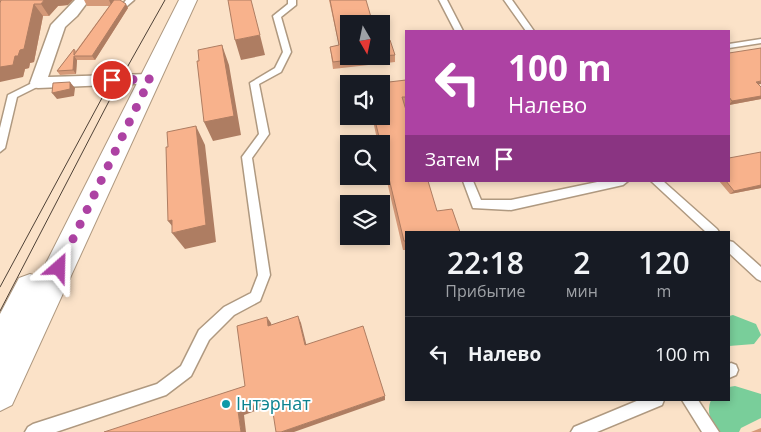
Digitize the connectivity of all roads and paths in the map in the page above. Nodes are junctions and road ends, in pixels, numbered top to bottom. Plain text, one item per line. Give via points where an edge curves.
1 (82, 0) edge
2 (173, 0) edge
3 (188, 0) edge
4 (292, 0) edge
5 (443, 0) edge
6 (508, 0) edge
7 (458, 30) edge
8 (529, 30) edge
9 (761, 40) edge
10 (730, 46) edge
11 (142, 79) junction
12 (38, 83) junction
13 (0, 148) edge
14 (468, 182) edge
15 (618, 182) edge
16 (657, 182) edge
17 (712, 231) edge
18 (730, 247) edge
19 (761, 275) edge
20 (0, 347) edge
21 (0, 393) edge
22 (656, 401) edge
23 (690, 401) edge
24 (33, 432) edge
25 (579, 432) edge
26 (711, 432) edge

1 - 12 street via 58,25
2 - 11 main road
3 - 11 main road
4 - 24 lane via 292,5 277,16 287,52 278,70 254,83 264,134 247,157 264,275 256,297 229,311 204,335 186,371 161,390
5 - 7 lane
6 - 8 lane
9 - 10 lane
11 - 12 street
11 - 20 main road
11 - 21 main road
12 - 13 lane via 14,95
14 - 15 lane via 477,205 511,205
16 - 17 lane
18 - 19 lane
22 - 25 lane
23 - 26 lane

